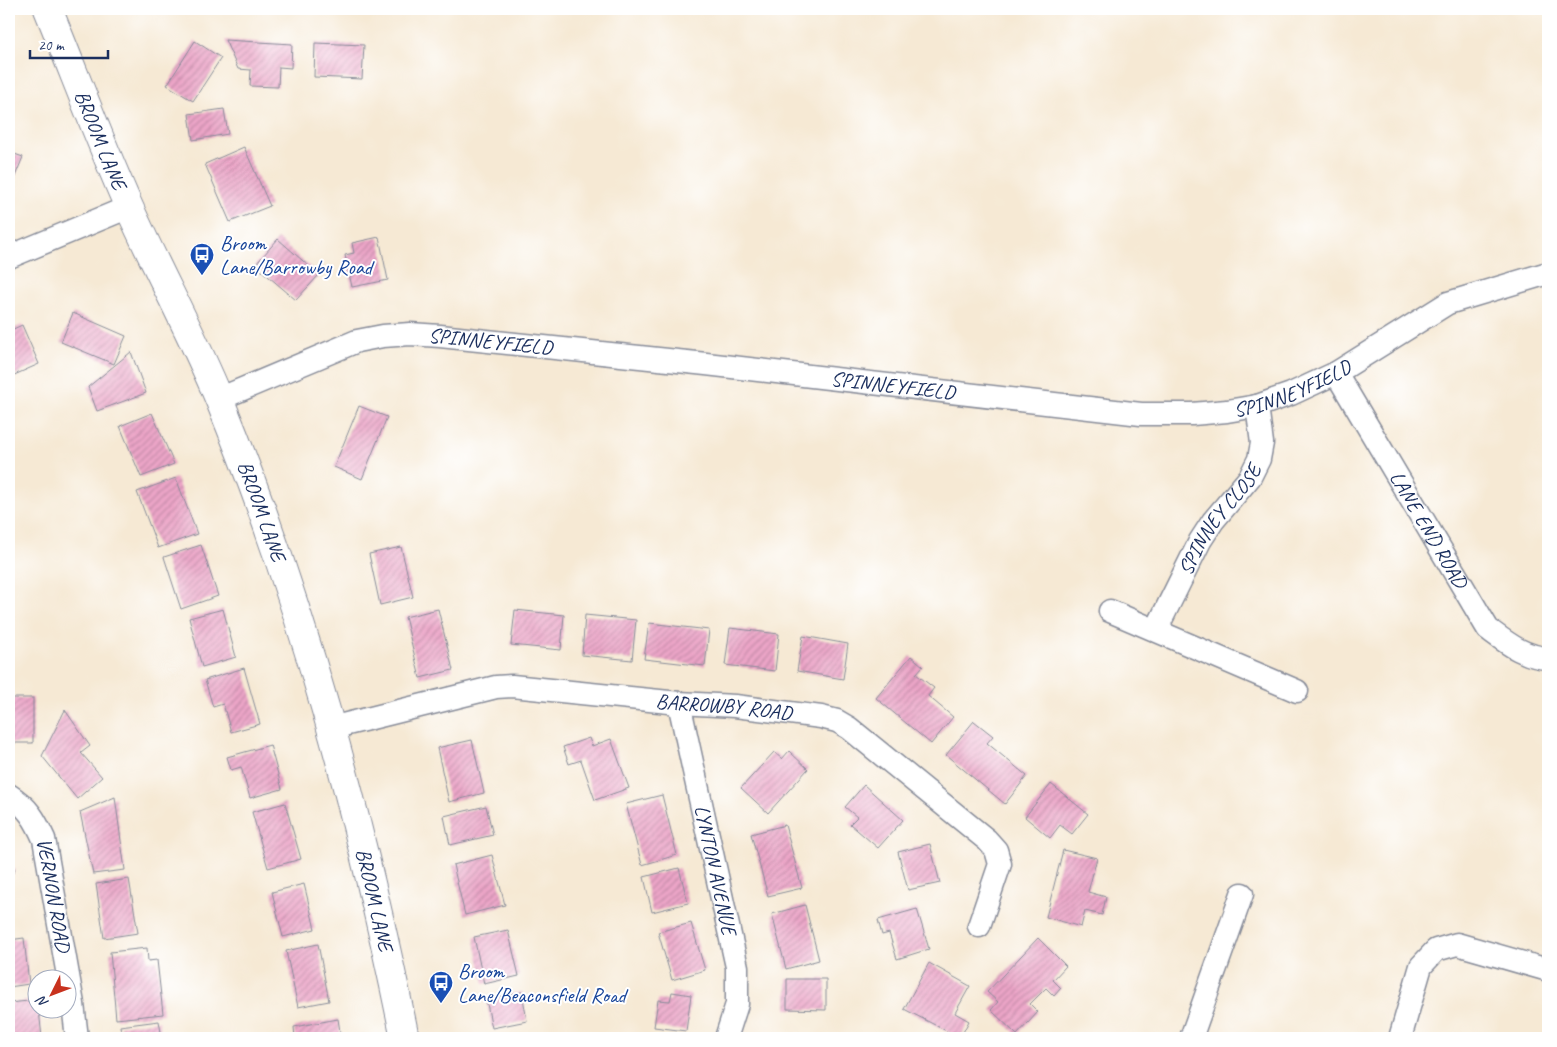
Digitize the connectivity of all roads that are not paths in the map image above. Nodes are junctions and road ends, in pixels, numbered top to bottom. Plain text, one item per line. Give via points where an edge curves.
1 (48, 9) edge
2 (129, 207) junction
3 (9, 257) edge
4 (1548, 273) edge
5 (1336, 373) junction
6 (219, 399) junction
7 (1257, 406) junction
8 (1110, 611) dead end
9 (1156, 630) junction
10 (1548, 658) edge
11 (1298, 691) dead end
12 (679, 703) junction
13 (332, 728) junction
14 (9, 795) edge
15 (1242, 894) dead end
16 (979, 926) dead end
17 (1548, 970) edge
18 (77, 1038) edge
19 (405, 1038) edge
20 (726, 1038) edge
21 (1192, 1038) edge
22 (1400, 1038) edge

1 - 2 main road, BROOM LANE
2 - 3 street
2 - 6 main road, BROOM LANE
4 - 5 street, SPINNEYFIELD via 1448,303
5 - 7 street, SPINNEYFIELD
5 - 10 street, LANE END ROAD via 1488,629 1514,648
6 - 7 street, SPINNEYFIELD via 357,342 410,334 1141,414 1192,414
6 - 13 main road, BROOM LANE via 293,602
7 - 9 street, SPINNEY CLOSE via 1262,443 1259,459 1250,477 1200,541
8 - 9 street
9 - 11 street
12 - 13 street, BARROWBY ROAD via 496,687
12 - 16 street, BARROWBY ROAD via 821,716 849,728 996,850 1000,864
12 - 20 street, LYNTON AVENUE via 737,967 737,1004
13 - 19 main road, BROOM LANE via 364,851
14 - 18 street, VERNON ROAD via 33,815 44,839
15 - 21 street
17 - 22 street via 1457,944 1436,950 1421,966

